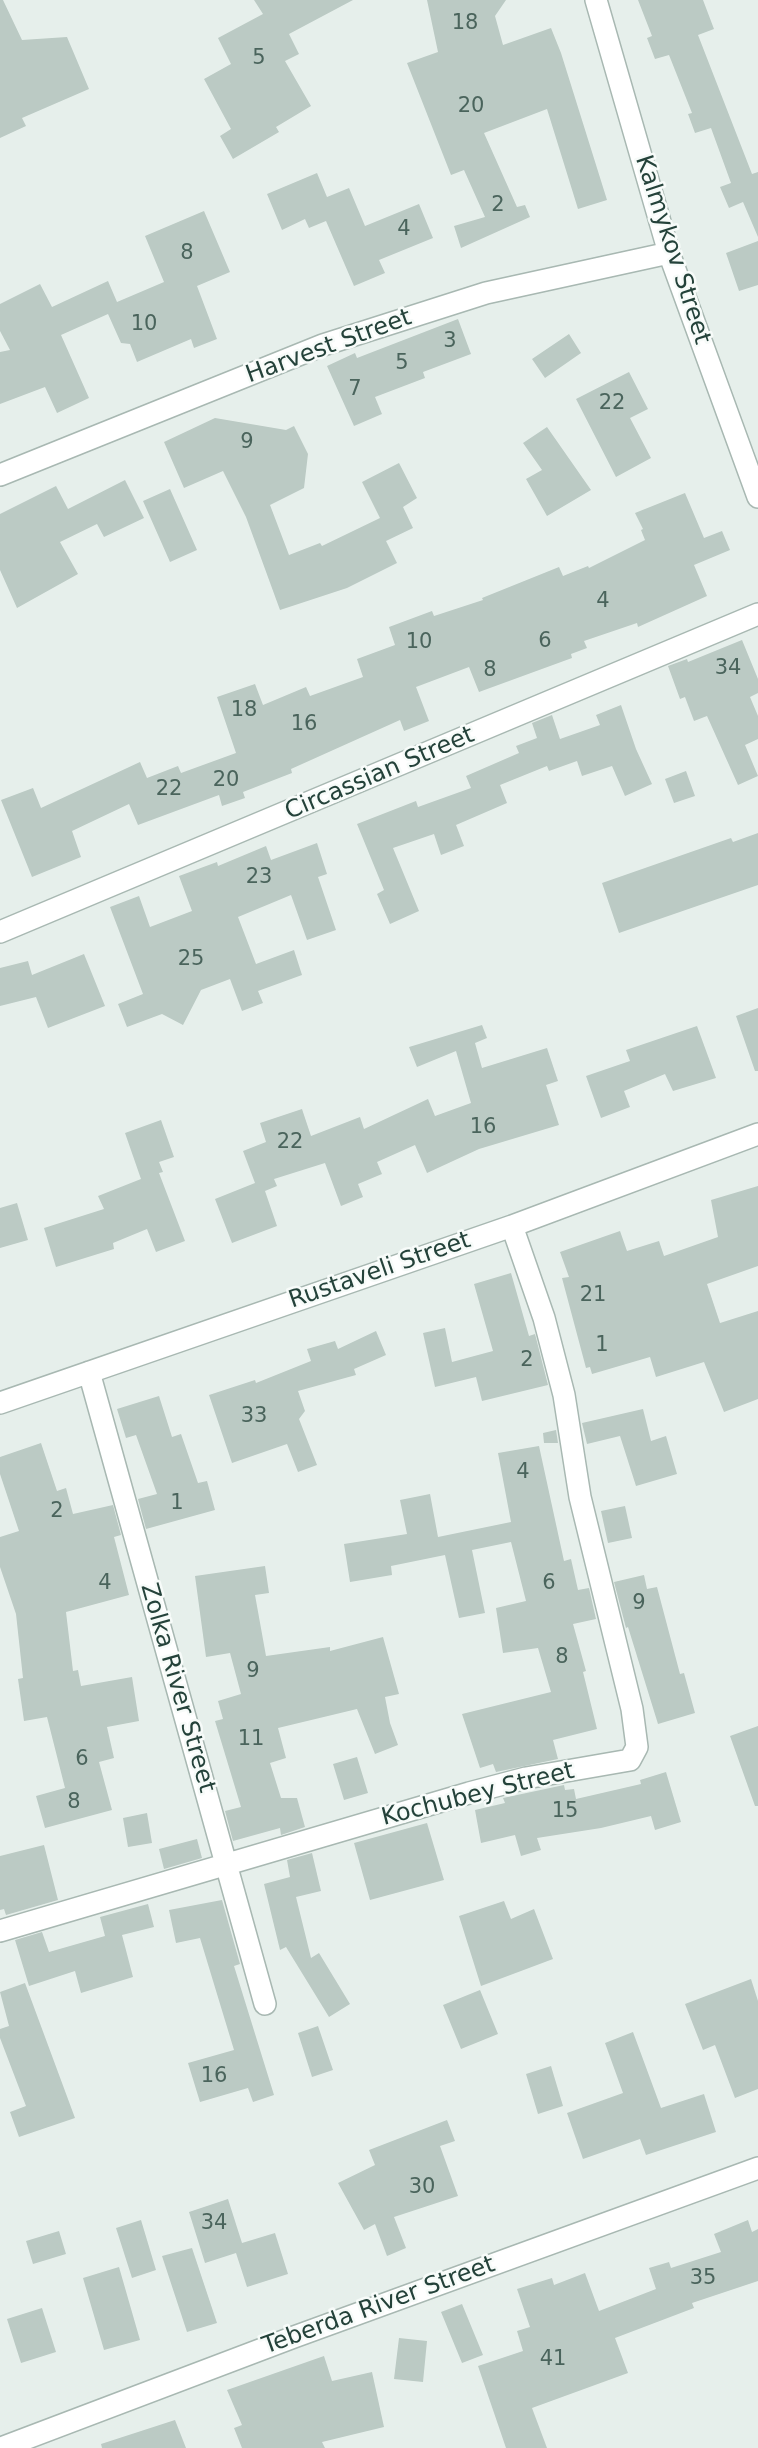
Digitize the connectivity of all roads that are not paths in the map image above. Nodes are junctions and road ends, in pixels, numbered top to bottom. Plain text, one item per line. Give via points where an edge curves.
1 (596, 0) edge
2 (669, 253) junction
3 (0, 475) edge
4 (758, 497) edge
5 (758, 614) edge
6 (0, 932) edge
7 (758, 1134) edge
8 (512, 1226) junction
9 (89, 1372) junction
10 (0, 1403) edge
11 (227, 1867) junction
12 (0, 1931) edge
13 (265, 2004) dead end
14 (758, 2168) edge
15 (1, 2448) edge

1 - 2 street, Kalmykov Street
2 - 3 street, Harvest Street via 486,293 323,345
2 - 4 street, Kalmykov Street
5 - 6 street, Circassian Street
7 - 8 street, Rustaveli Street
8 - 9 street, Rustaveli Street
8 - 11 street, Kochubey Street via 544,1318 564,1395 580,1497 632,1709 637,1747 630,1760 526,1778
9 - 10 street, Rustaveli Street
9 - 11 street, Zolka River Street
11 - 12 street, Kochubey Street
11 - 13 street, Zolka River Street
14 - 15 street, Teberda River Street

